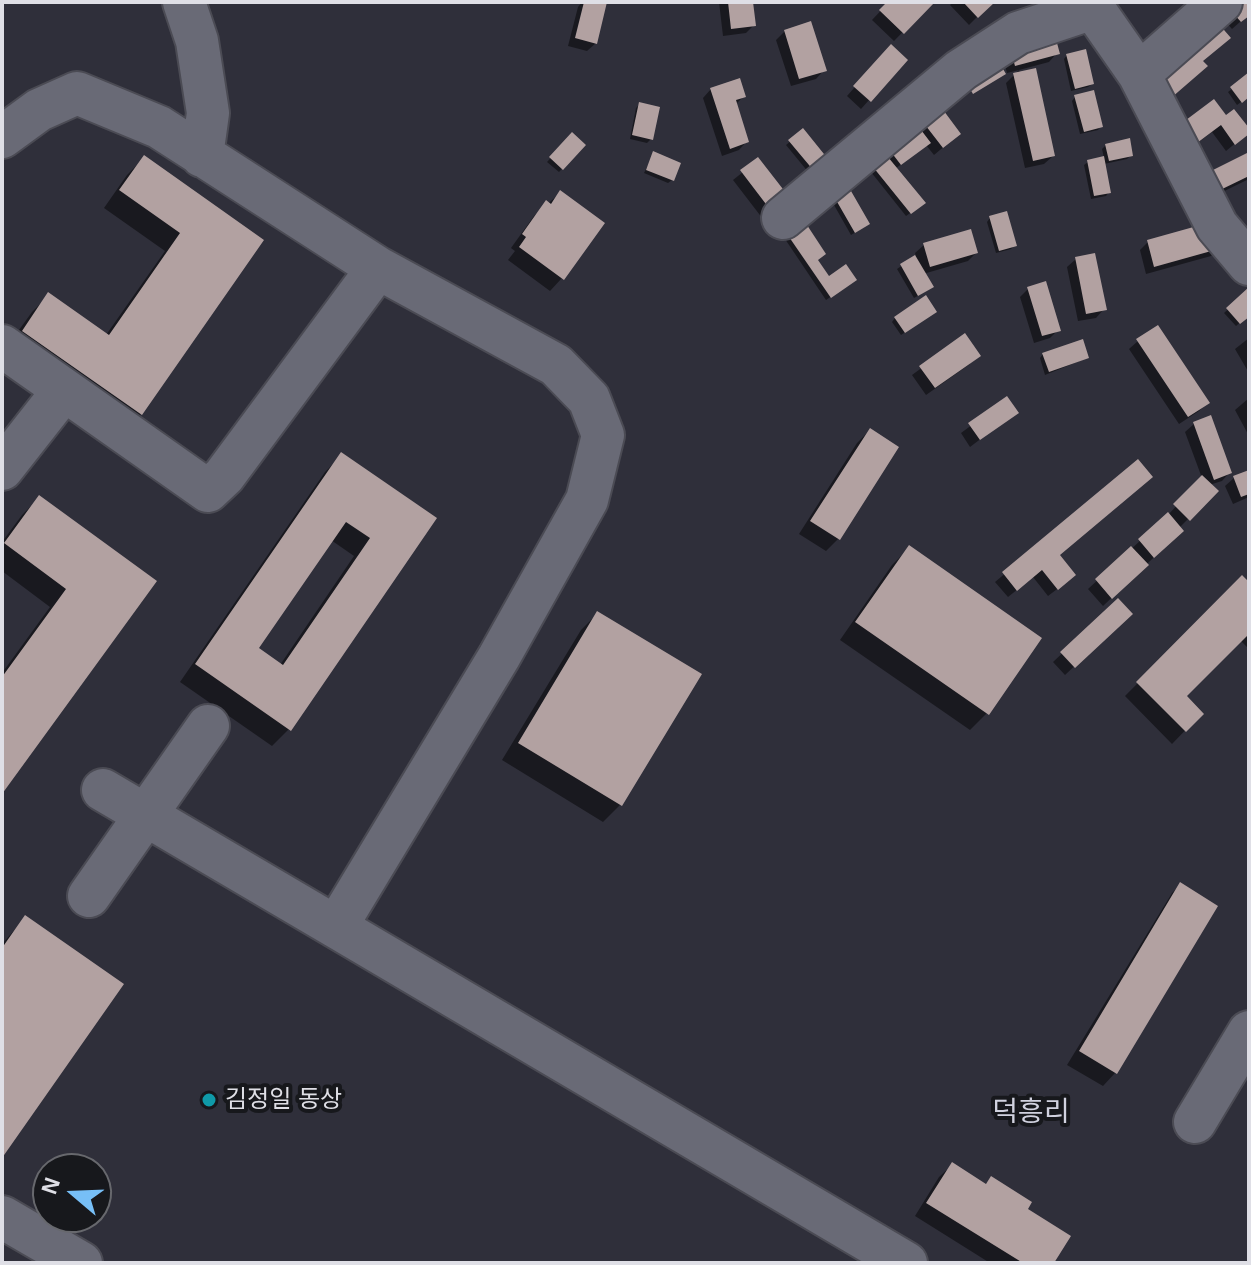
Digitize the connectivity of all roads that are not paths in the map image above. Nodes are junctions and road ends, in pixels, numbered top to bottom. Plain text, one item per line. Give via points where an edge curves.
1 (184, 2) edge
2 (1221, 2) edge
3 (1089, 5) edge
4 (1139, 74) junction
5 (2, 137) edge
6 (202, 156) junction
7 (783, 218) dead end
8 (1245, 249) edge
9 (378, 268) junction
10 (2, 346) edge
11 (64, 390) junction
12 (2, 469) edge
13 (208, 726) dead end
14 (103, 790) dead end
15 (144, 815) junction
16 (89, 896) dead end
17 (336, 927) junction
18 (1249, 1032) edge
19 (1195, 1122) dead end
20 (2, 1218) edge
21 (81, 1263) edge
22 (906, 1263) edge

1 - 6 street via 197,41 208,113
2 - 4 street
3 - 4 street
3 - 7 street via 1018,33 961,70
4 - 8 street via 1217,226
5 - 6 street via 39,110 77,93 159,127
6 - 9 street
9 - 11 street via 208,491
9 - 17 street via 556,365 589,399 603,435 587,500
10 - 11 street
11 - 12 street
13 - 15 street
14 - 15 street
15 - 16 street
15 - 17 street
17 - 22 street
18 - 19 street
20 - 21 street

